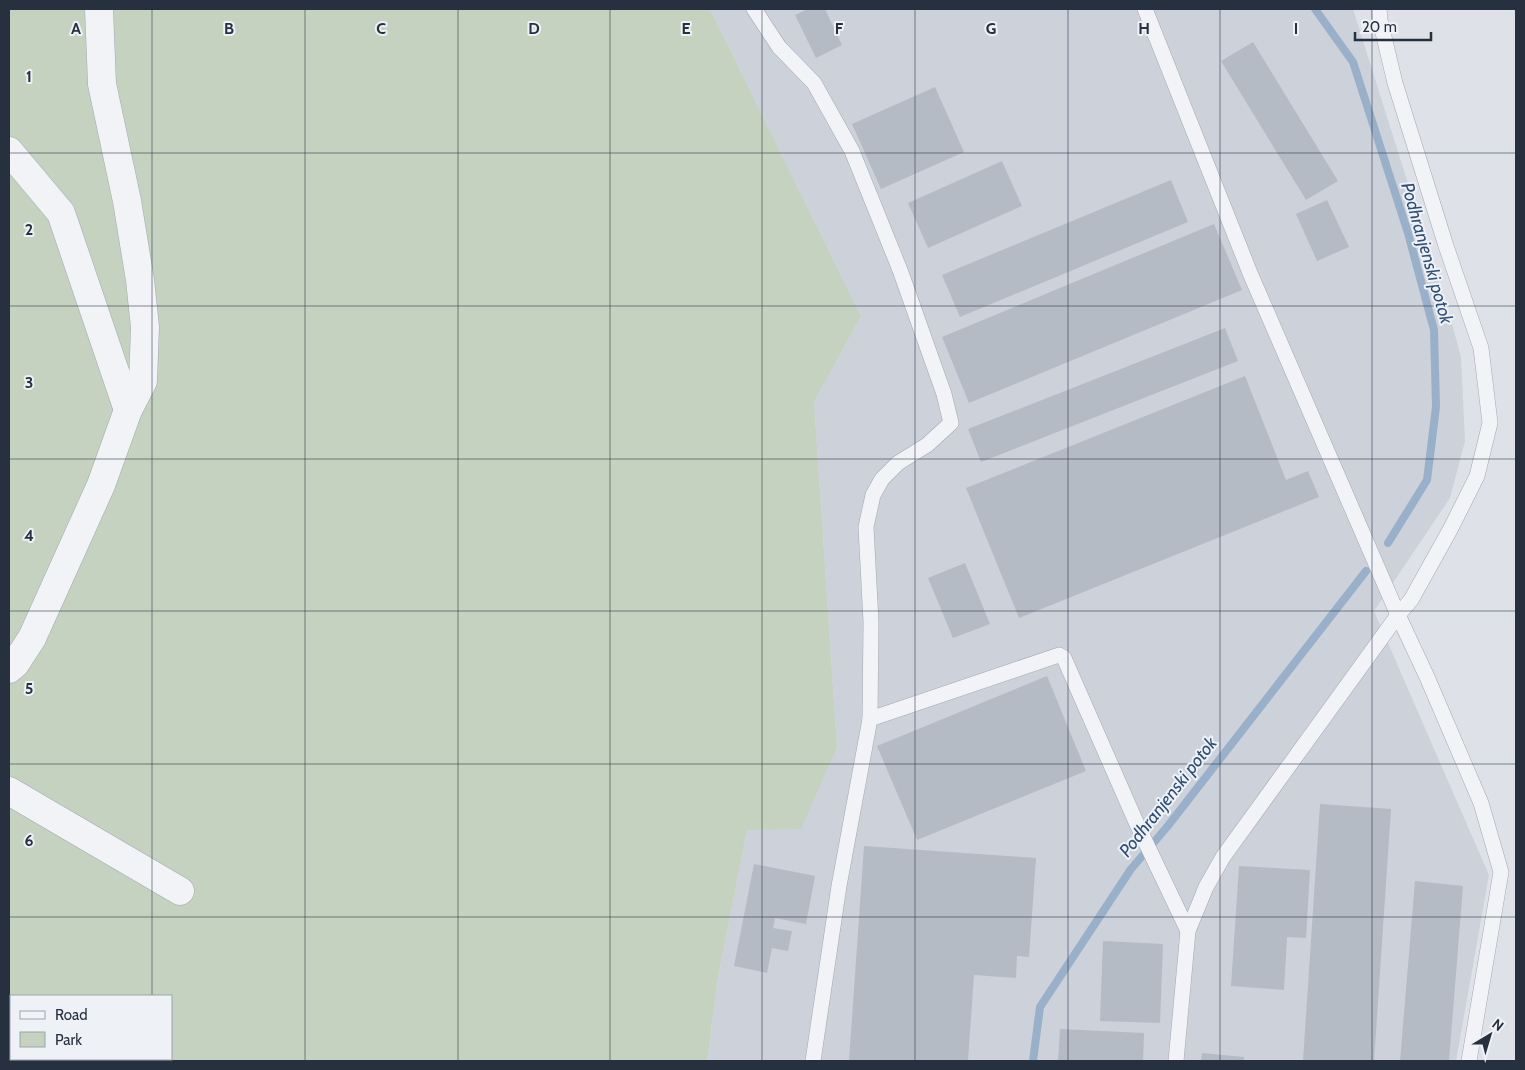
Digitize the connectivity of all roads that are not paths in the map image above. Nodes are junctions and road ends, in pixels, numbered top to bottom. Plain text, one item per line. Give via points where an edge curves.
1 (99, 9) edge
2 (754, 9) edge
3 (1145, 9) edge
4 (1379, 9) edge
5 (9, 151) edge
6 (128, 410) junction
7 (1398, 615) junction
8 (9, 669) edge
9 (870, 719) junction
10 (9, 791) edge
11 (180, 891) dead end
12 (1188, 931) junction
13 (812, 1061) edge
14 (1176, 1061) edge
15 (1469, 1061) edge

1 - 6 street via 102,84 127,201 144,327 143,382
2 - 9 lane via 779,47 814,83 852,151 900,270 944,394 951,423 927,445 898,463 882,479 873,495 866,527 871,622
3 - 7 lane via 1250,273
4 - 7 lane via 1395,83 1481,348 1490,423 1477,476 1411,600
5 - 6 street via 61,213
6 - 8 street via 101,485 32,638
7 - 12 lane via 1223,857 1206,887
7 - 15 lane via 1481,803 1501,872
9 - 12 lane via 1059,655 1064,658
9 - 13 lane via 838,886
10 - 11 street
12 - 14 lane

